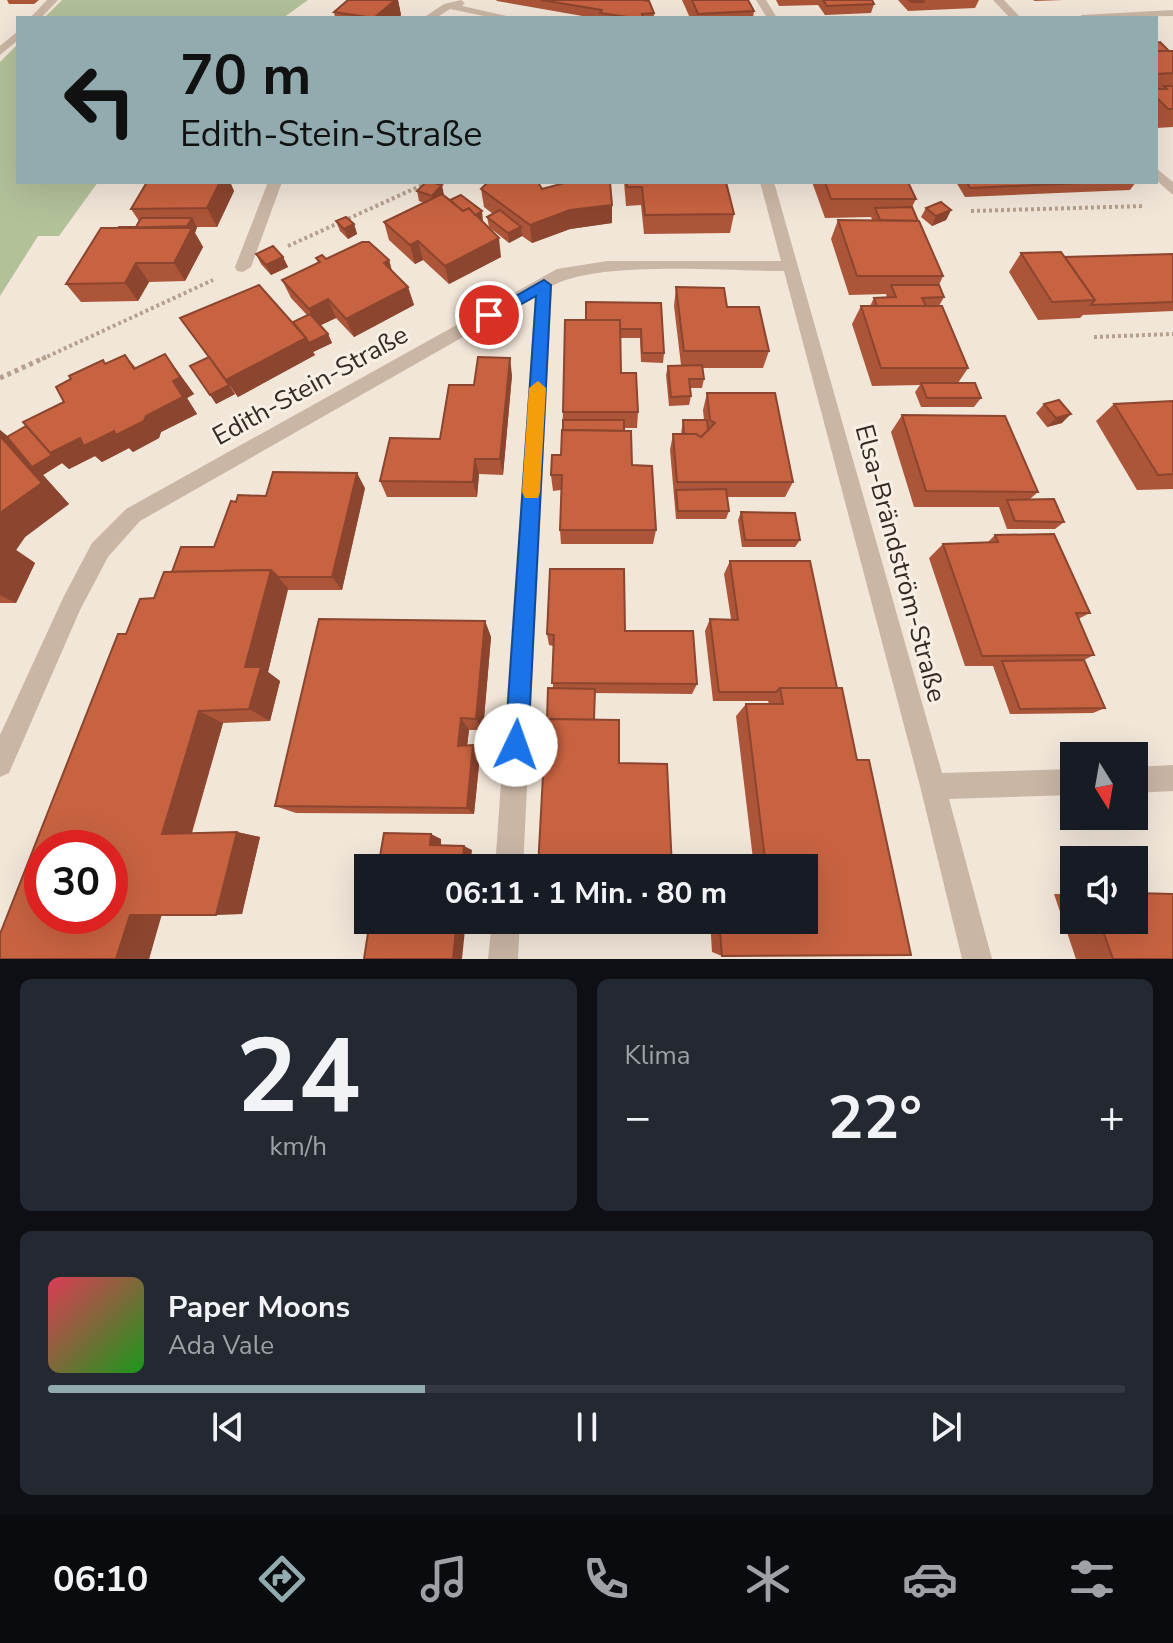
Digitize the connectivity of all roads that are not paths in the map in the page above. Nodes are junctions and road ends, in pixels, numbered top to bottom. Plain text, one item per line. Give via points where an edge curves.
1 (53, 0) edge
2 (471, 0) edge
3 (998, 0) edge
4 (448, 6) junction
5 (1173, 13) edge
6 (37, 16) edge
7 (431, 16) edge
8 (500, 16) edge
9 (1014, 16) edge
10 (1118, 16) edge
11 (16, 36) edge
12 (0, 52) edge
13 (1158, 174) edge
14 (274, 184) edge
15 (768, 184) edge
16 (1173, 191) edge
17 (790, 266) junction
18 (243, 267) dead end
19 (544, 285) junction
20 (0, 764) edge
21 (1173, 778) edge
22 (1148, 779) edge
23 (1060, 782) edge
24 (933, 786) junction
25 (510, 854) edge
26 (505, 934) edge
27 (503, 959) edge
28 (977, 959) edge

1 - 6 street
2 - 4 street
3 - 9 street
4 - 7 street
4 - 8 street
5 - 10 street
11 - 12 street
13 - 16 street
14 - 18 street
15 - 17 street, Elsa-Brändström-Straße
17 - 19 street, Edith-Stein-Straße via 607,266 574,269
17 - 24 street, Elsa-Brändström-Straße
19 - 20 street, Edith-Stein-Straße via 133,515 100,550 87,573
19 - 25 street
21 - 22 street
23 - 24 street
24 - 28 street, Elsa-Brändström-Straße
26 - 27 street

